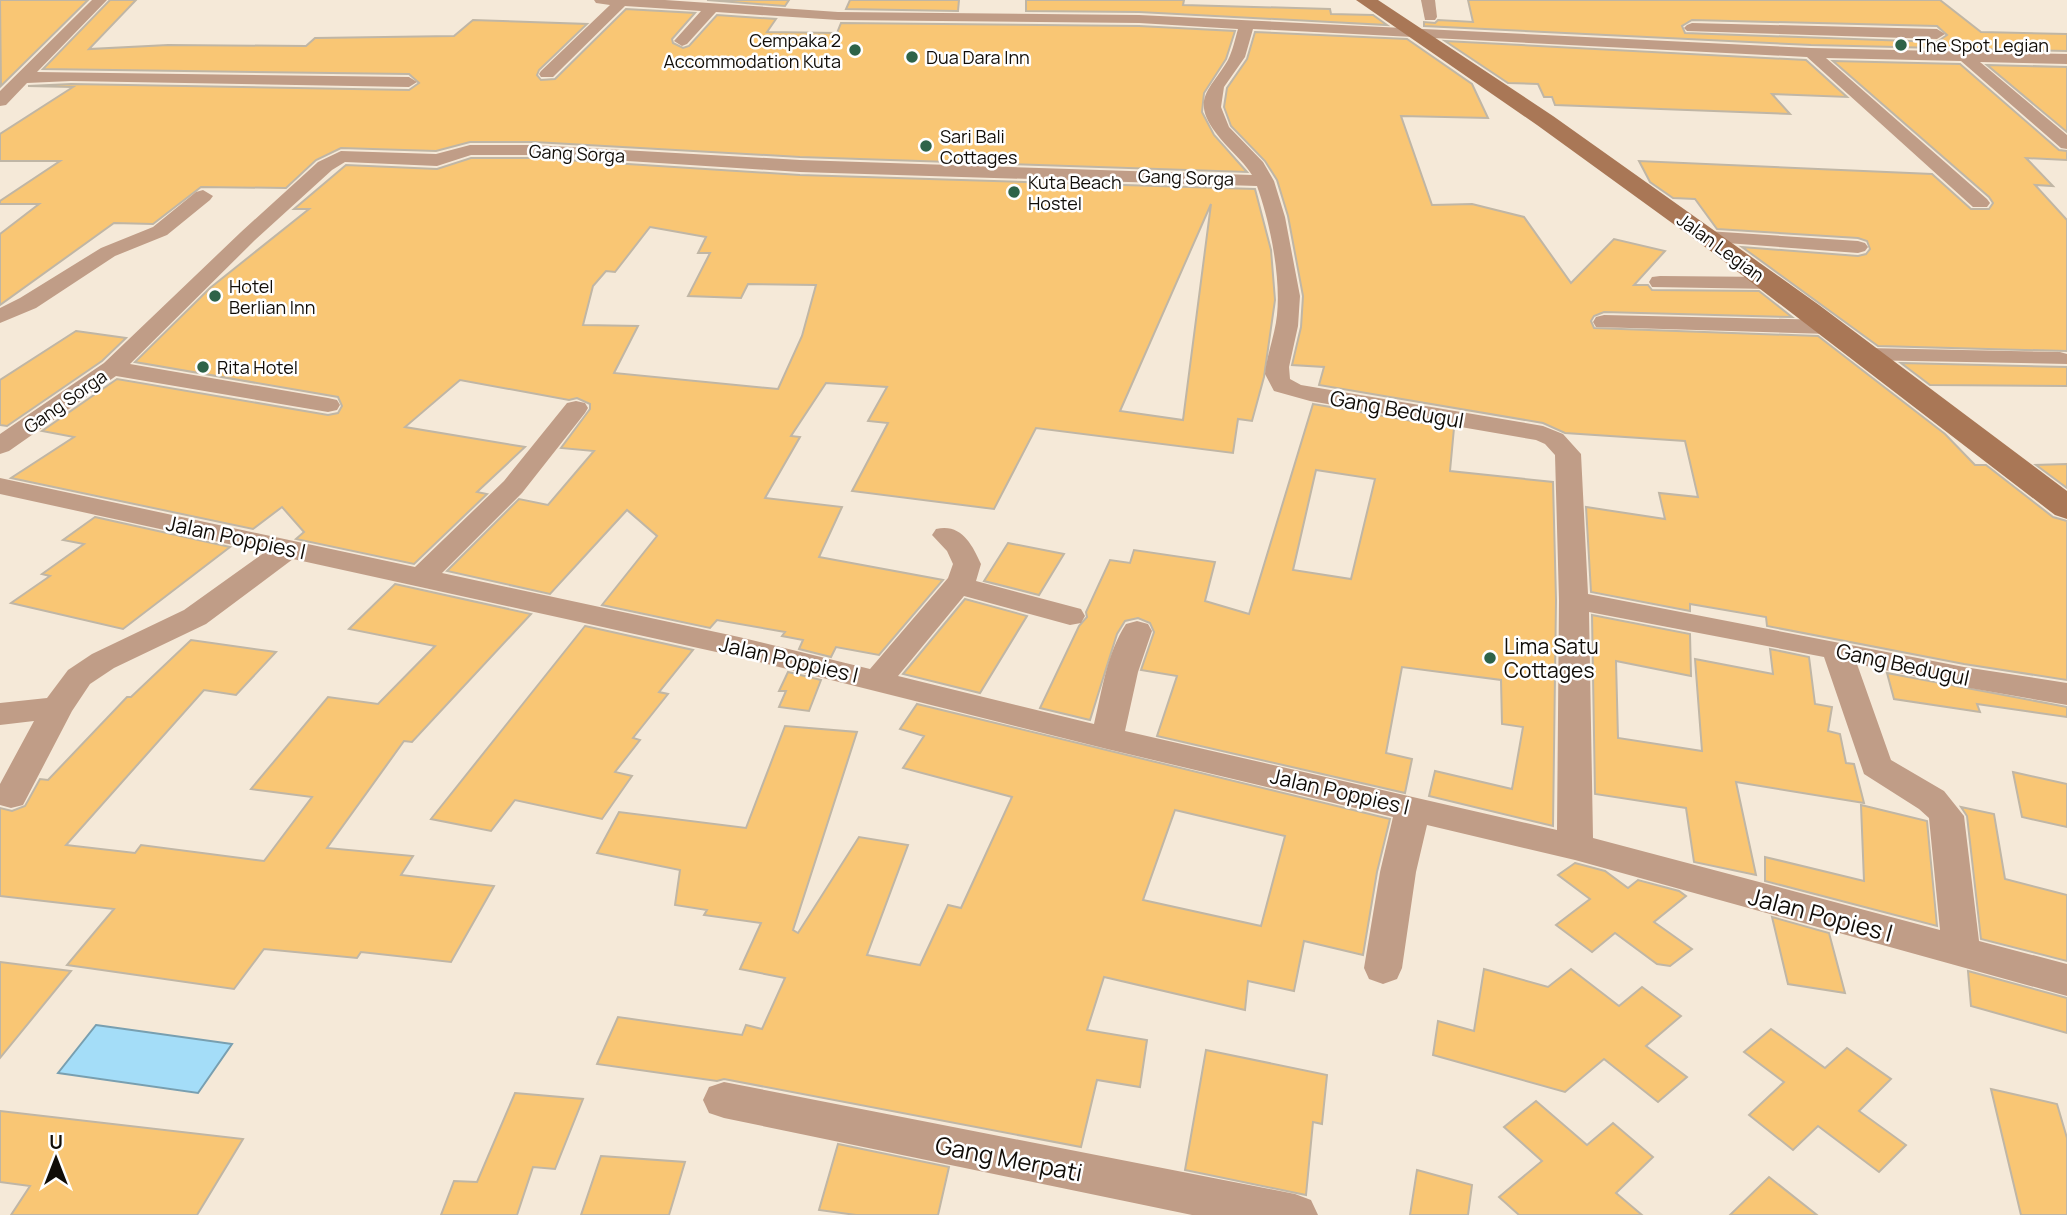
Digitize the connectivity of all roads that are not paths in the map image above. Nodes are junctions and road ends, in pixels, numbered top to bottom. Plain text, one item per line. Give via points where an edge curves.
1 (100, 0) edge
2 (601, 0) edge
3 (800, 0) edge
4 (1011, 0) edge
5 (1365, 0) edge
6 (1428, 0) edge
7 (622, 1) edge
8 (712, 8) junction
9 (791, 14) junction
10 (1006, 18) junction
11 (1429, 22) junction
12 (1247, 25) junction
13 (1673, 27) dead end
14 (1937, 34) dead end
15 (682, 41) dead end
16 (1811, 54) junction
17 (1964, 55) junction
18 (2067, 59) edge
19 (547, 74) dead end
20 (21, 78) junction
21 (409, 82) dead end
22 (0, 102) edge
23 (2067, 145) edge
24 (1265, 181) junction
25 (202, 196) dead end
26 (1980, 203) dead end
27 (1707, 237) junction
28 (1858, 247) dead end
29 (1660, 282) dead end
30 (1770, 283) junction
31 (0, 316) edge
32 (1604, 322) dead end
33 (1829, 327) junction
34 (1867, 355) junction
35 (2060, 359) dead end
36 (112, 368) junction
37 (328, 405) dead end
38 (576, 408) dead end
39 (0, 446) edge
40 (0, 486) edge
41 (2067, 508) edge
42 (946, 535) dead end
43 (289, 548) junction
44 (421, 578) junction
45 (957, 585) junction
46 (1574, 600) junction
47 (1070, 616) dead end
48 (1137, 631) dead end
49 (1838, 650) junction
50 (878, 680) junction
51 (2067, 694) edge
52 (57, 708) junction
53 (0, 714) edge
54 (1107, 738) junction
55 (11, 796) dead end
56 (1413, 808) junction
57 (1575, 847) junction
58 (1961, 951) junction
59 (1383, 968) dead end
60 (2067, 980) edge
61 (724, 1100) dead end
62 (1295, 1215) edge

1 - 20 street
2 - 7 street
3 - 9 street
4 - 10 street
5 - 11 main road, Jalan Legian via 1390,16
6 - 11 street
7 - 8 street
7 - 19 street
8 - 9 street
8 - 15 street
9 - 10 street
10 - 12 street
11 - 12 street
11 - 16 street via 1589,44
11 - 27 main road, Jalan Legian via 1595,155
12 - 24 street via 1235,61 1213,91 1213,111 1215,121
13 - 14 street
16 - 17 street
16 - 26 street
17 - 18 street
17 - 23 street
20 - 21 street
20 - 22 street
24 - 36 street, Gang Sorga via 800,166 534,150 470,150 437,160 341,156 258,226
24 - 46 street, Gang Bedugul via 1291,299 1276,372 1280,383 1310,394 1555,439 1568,454
25 - 31 street via 160,232 108,252
27 - 28 street
27 - 30 main road, Jalan Legian
29 - 30 street
30 - 33 main road, Jalan Legian
32 - 33 street
33 - 34 main road, Jalan Legian
34 - 35 street
34 - 41 main road, Jalan Legian
36 - 37 street
36 - 39 street, Gang Sorga
38 - 44 street via 513,486
40 - 43 street, Jalan Poppies I
42 - 45 street via 967,564
43 - 44 street, Jalan Poppies I
43 - 52 street via 195,617 79,677
44 - 50 street, Jalan Poppies I via 585,611
45 - 47 street
45 - 50 street
46 - 49 street, Gang Bedugul
46 - 57 street, Gang Bedugul
48 - 54 street
49 - 51 street, Gang Bedugul
49 - 58 street via 1876,766 1936,802 1946,816
50 - 54 street, Jalan Poppies I
52 - 53 street
52 - 55 street
54 - 56 street, Jalan Poppies I
56 - 57 street, Jalan Poppies I
56 - 59 street
57 - 58 street, Jalan Popies I
58 - 60 street, Jalan Popies I
61 - 62 street, Gang Merpati

